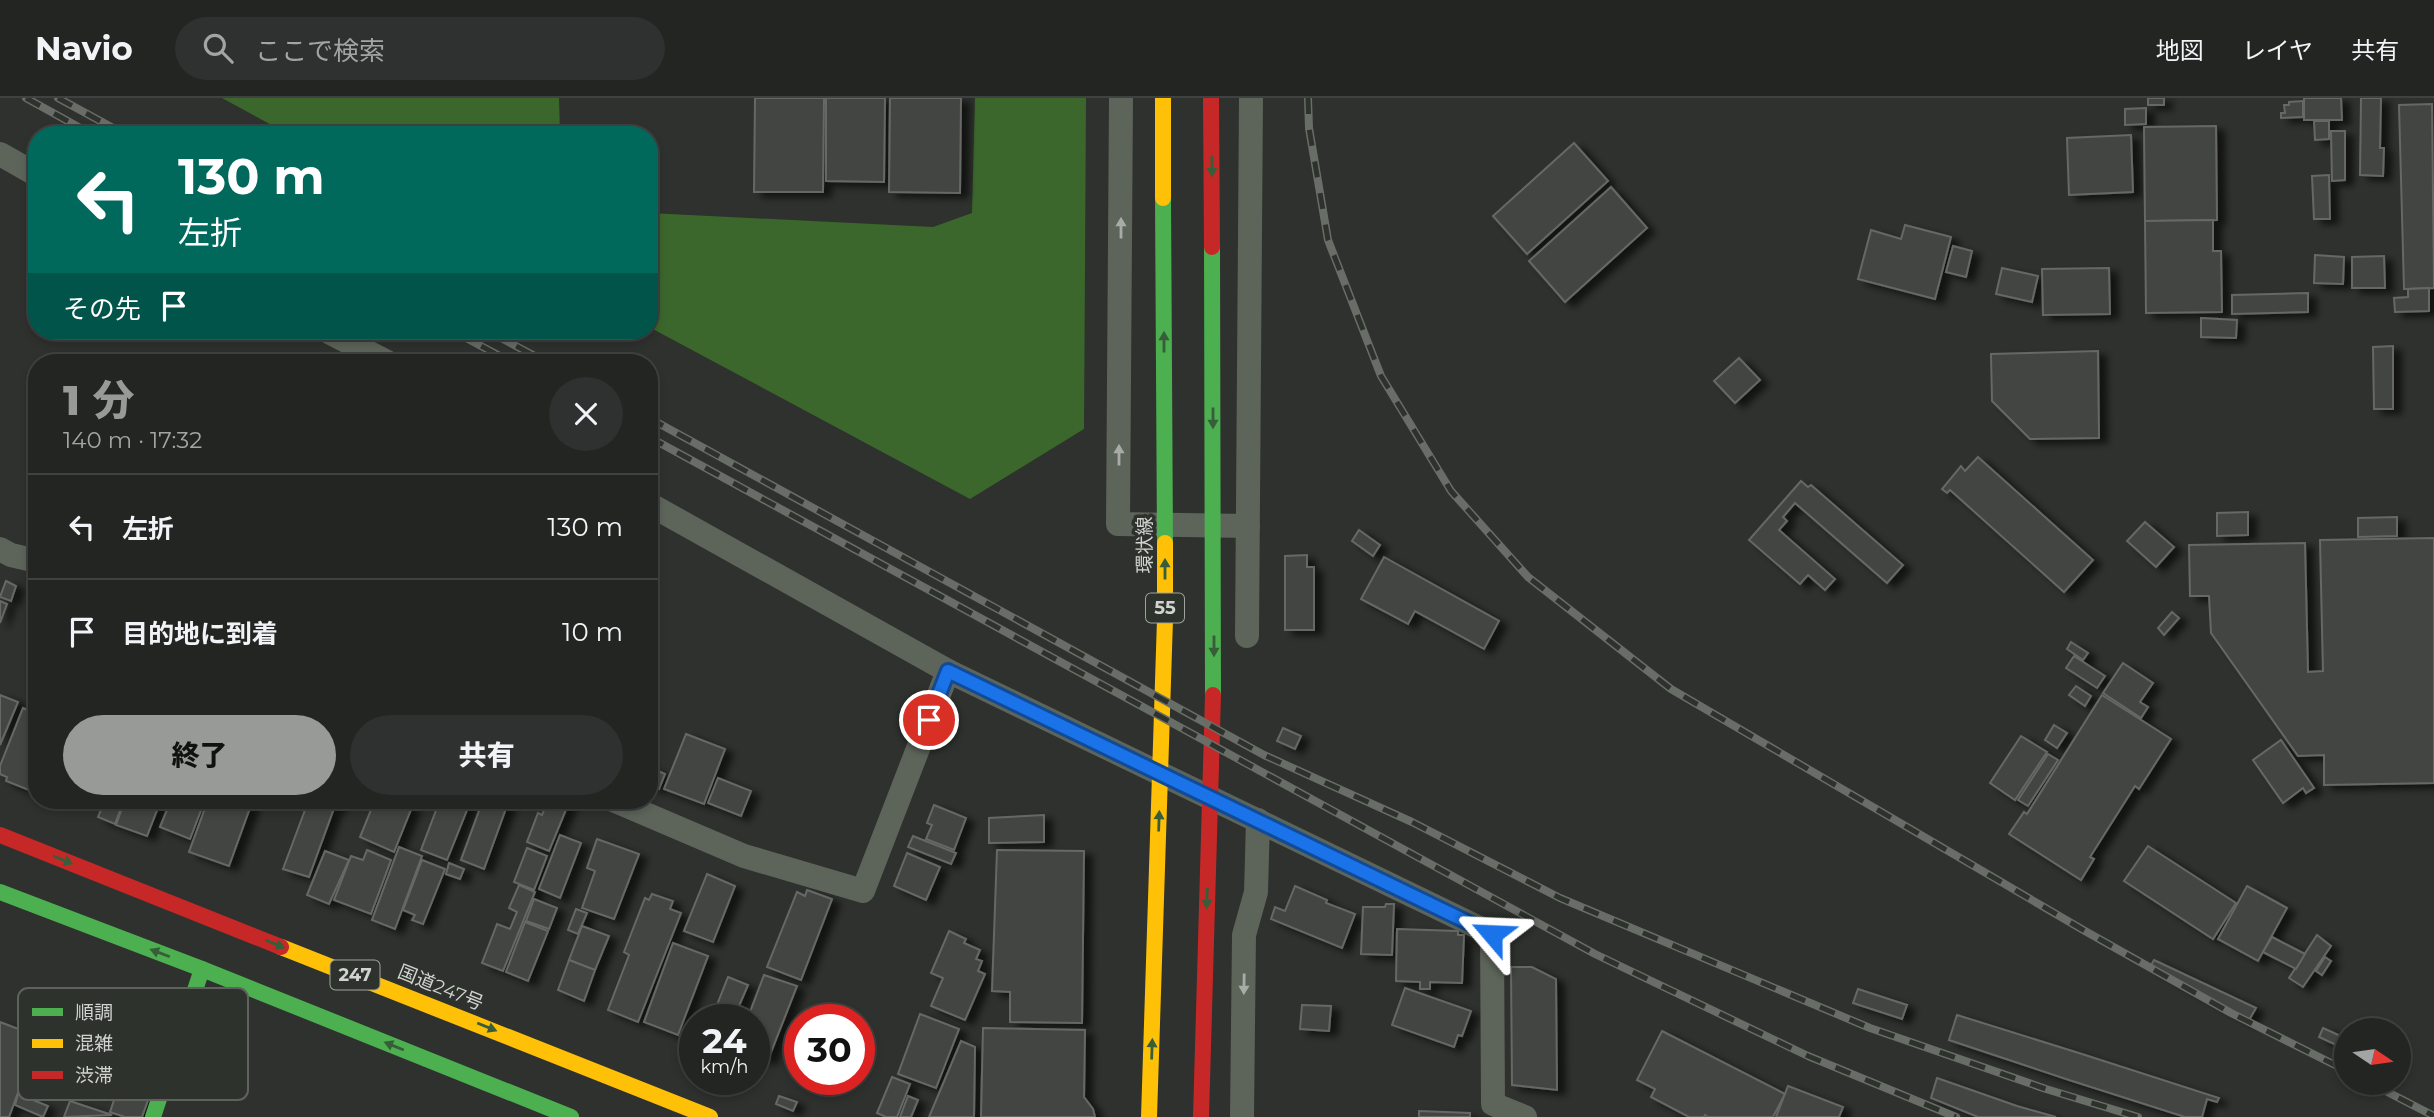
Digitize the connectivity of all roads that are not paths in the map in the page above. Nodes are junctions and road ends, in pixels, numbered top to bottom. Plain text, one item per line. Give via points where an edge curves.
1 (1121, 98) edge
2 (1163, 98) edge
3 (1212, 98) edge
4 (1251, 98) edge
5 (0, 154) edge
6 (28, 170) edge
7 (344, 340) edge
8 (372, 354) edge
9 (658, 509) edge
10 (1248, 526) junction
11 (0, 549) edge
12 (28, 559) edge
13 (1247, 636) dead end
14 (948, 671) junction
15 (634, 809) edge
16 (1258, 820) junction
17 (0, 835) edge
18 (0, 892) edge
19 (202, 969) junction
20 (196, 988) edge
21 (159, 1100) edge
22 (1493, 1111) edge
23 (153, 1117) edge
24 (571, 1117) edge
25 (710, 1117) edge
26 (1149, 1117) edge
27 (1201, 1117) edge
28 (1242, 1117) edge
29 (1525, 1117) edge

10 -> 1 street via 1118,524
26 -> 2 main road, 環状線 / 55 via 1165,618
3 -> 27 main road via 1214,656
4 - 10 street
5 - 6 street
7 - 8 street
9 - 14 street
10 - 13 street
11 - 12 street
14 - 15 street via 863,891 744,856
14 - 16 street
16 - 22 street via 1492,934
16 -> 28 street via 1256,892 1244,935
17 -> 25 main road, 国道247号 / 247
19 -> 18 main road
19 - 20 main road
24 -> 19 main road
21 - 23 main road
22 - 29 street

